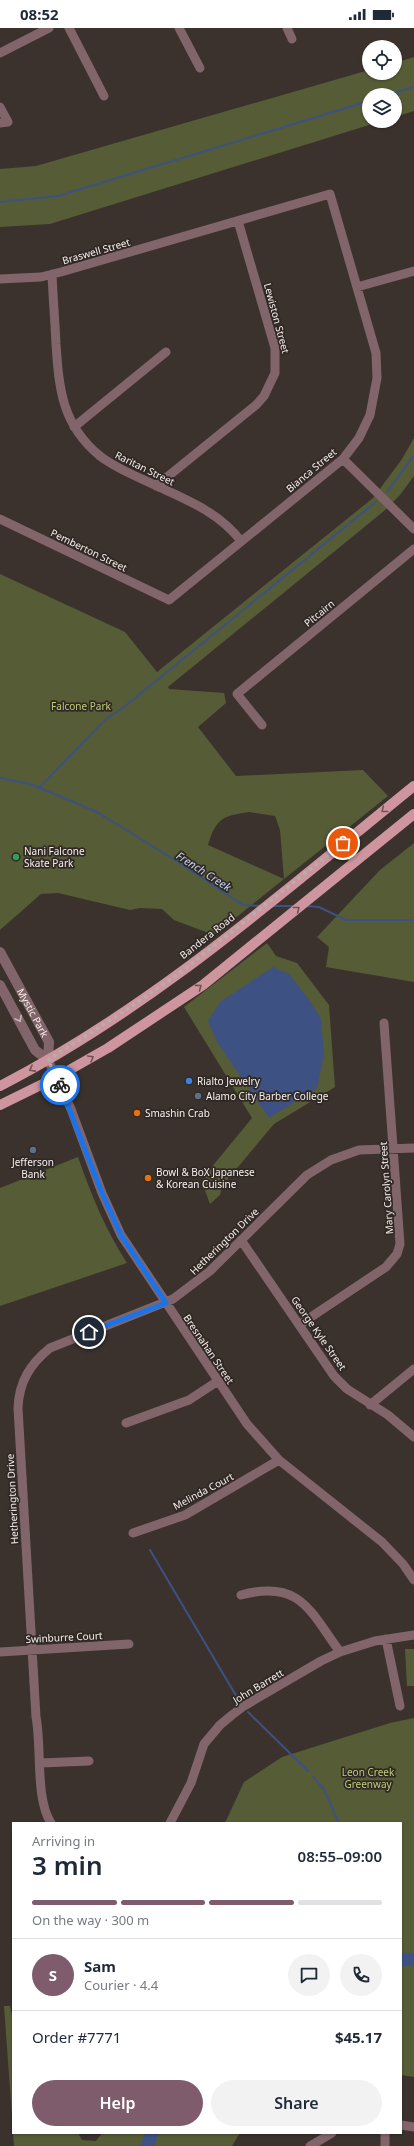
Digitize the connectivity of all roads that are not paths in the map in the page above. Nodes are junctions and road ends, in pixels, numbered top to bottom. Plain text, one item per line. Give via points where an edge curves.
1 (49, 28) edge
2 (69, 28) edge
3 (179, 28) edge
4 (287, 28) edge
5 (292, 39) dead end
6 (0, 53) edge
7 (200, 68) dead end
8 (104, 96) dead end
9 (0, 107) edge
10 (4, 123) edge
11 (238, 221) junction
12 (414, 271) edge
13 (52, 274) junction
14 (0, 279) edge
15 (357, 287) junction
16 (166, 352) dead end
17 (74, 427) junction
18 (343, 458) junction
19 (156, 486) junction
20 (0, 519) edge
21 (414, 529) edge
22 (241, 541) junction
23 (414, 549) edge
24 (169, 600) joint
25 (262, 725) dead end
26 (414, 786) edge
27 (414, 814) edge
28 (342, 844) junction
29 (356, 861) junction
30 (0, 952) edge
31 (0, 985) edge
32 (384, 1024) dead end
33 (48, 1060) junction
34 (57, 1078) junction
35 (0, 1086) edge
36 (0, 1105) edge
37 (394, 1148) junction
38 (414, 1148) edge
39 (241, 1240) junction
40 (166, 1303) junction
41 (299, 1325) junction
42 (414, 1369) edge
43 (218, 1381) junction
44 (370, 1405) junction
45 (126, 1422) dead end
46 (414, 1437) edge
47 (279, 1460) junction
48 (133, 1533) dead end
49 (414, 1580) edge
50 (241, 1595) dead end
51 (414, 1635) edge
52 (386, 1639) junction
53 (129, 1644) dead end
54 (32, 1650) junction
55 (0, 1652) edge
56 (340, 1652) junction
57 (400, 1706) dead end
58 (89, 1761) dead end
59 (40, 1763) junction
60 (51, 1822) edge
61 (171, 1822) edge
62 (402, 2125) edge
63 (414, 2127) edge
64 (330, 2134) edge
65 (385, 2134) edge
66 (310, 2146) edge
67 (385, 2146) edge

1 - 6 street
2 - 8 street
3 - 7 street
4 - 5 street
9 - 10 street
11 - 13 street, Braswell Street
11 - 15 street, Bianca Street via 330,194
11 - 19 street, Lewiston Street via 275,348 275,373 267,391 256,405
12 - 15 street
13 - 14 street, Braswell Street
13 - 17 street, Raritan Street via 60,390 66,412
15 - 18 street, Bianca Street via 376,353 377,378 374,403 365,427
16 - 17 street
17 - 19 street, Raritan Street via 105,460
18 - 21 street
18 - 22 street, Bianca Street
19 - 22 street, Raritan Street via 212,513
20 - 24 street, Pemberton Street
22 - 24 street, Bianca Street
23 - 25 street, Pitcairn via 237,694
26 -> 28 main road, Bandera Road
27 - 29 main road
28 - 29 main road
28 - 33 main road, Bandera Road via 248,920 129,1008
34 -> 29 main road via 108,1048 203,985
30 - 33 street, Mystic Park via 49,1042
31 -> 33 street, Mystic Park via 35,1050
32 - 37 street, Mary Carolyn Street
33 - 34 street, Bresnahan Street
33 -> 35 main road, Bandera Road
34 - 36 main road
34 - 40 street, Bresnahan Street via 121,1235
37 - 38 street, Hetherington Drive
37 - 39 street, Hetherington Drive via 359,1150 344,1154 319,1167 296,1185
37 - 41 street, Mary Carolyn Street via 400,1237 397,1254 386,1267
39 - 40 street, Hetherington Drive via 210,1272
39 - 41 street, George Kyle Street
40 - 43 street, Bresnahan Street
40 - 54 street, Hetherington Drive via 50,1348 39,1357 23,1380 18,1408
41 - 44 street, George Kyle Street via 334,1376 347,1390
42 - 44 street
43 - 45 street via 189,1400
43 - 47 street, Bresnahan Street via 247,1424
44 - 46 street, George Kyle Street via 388,1415
47 - 48 street, Melinda Court via 185,1515
47 - 49 street, Bresnahan Street via 382,1542
50 - 56 street via 269,1590 290,1594 308,1607
51 - 52 street, John Barrett
52 - 56 street, John Barrett
52 - 57 street
53 - 54 street, Swinburre Court
54 - 55 street, Swinburre Court
54 - 59 street, Hetherington Drive
56 - 61 street, John Barrett via 244,1706 220,1724 204,1744 191,1783
58 - 59 street
59 - 60 street, Hetherington Drive via 44,1806
62 - 63 street
64 - 66 street
65 - 67 street

